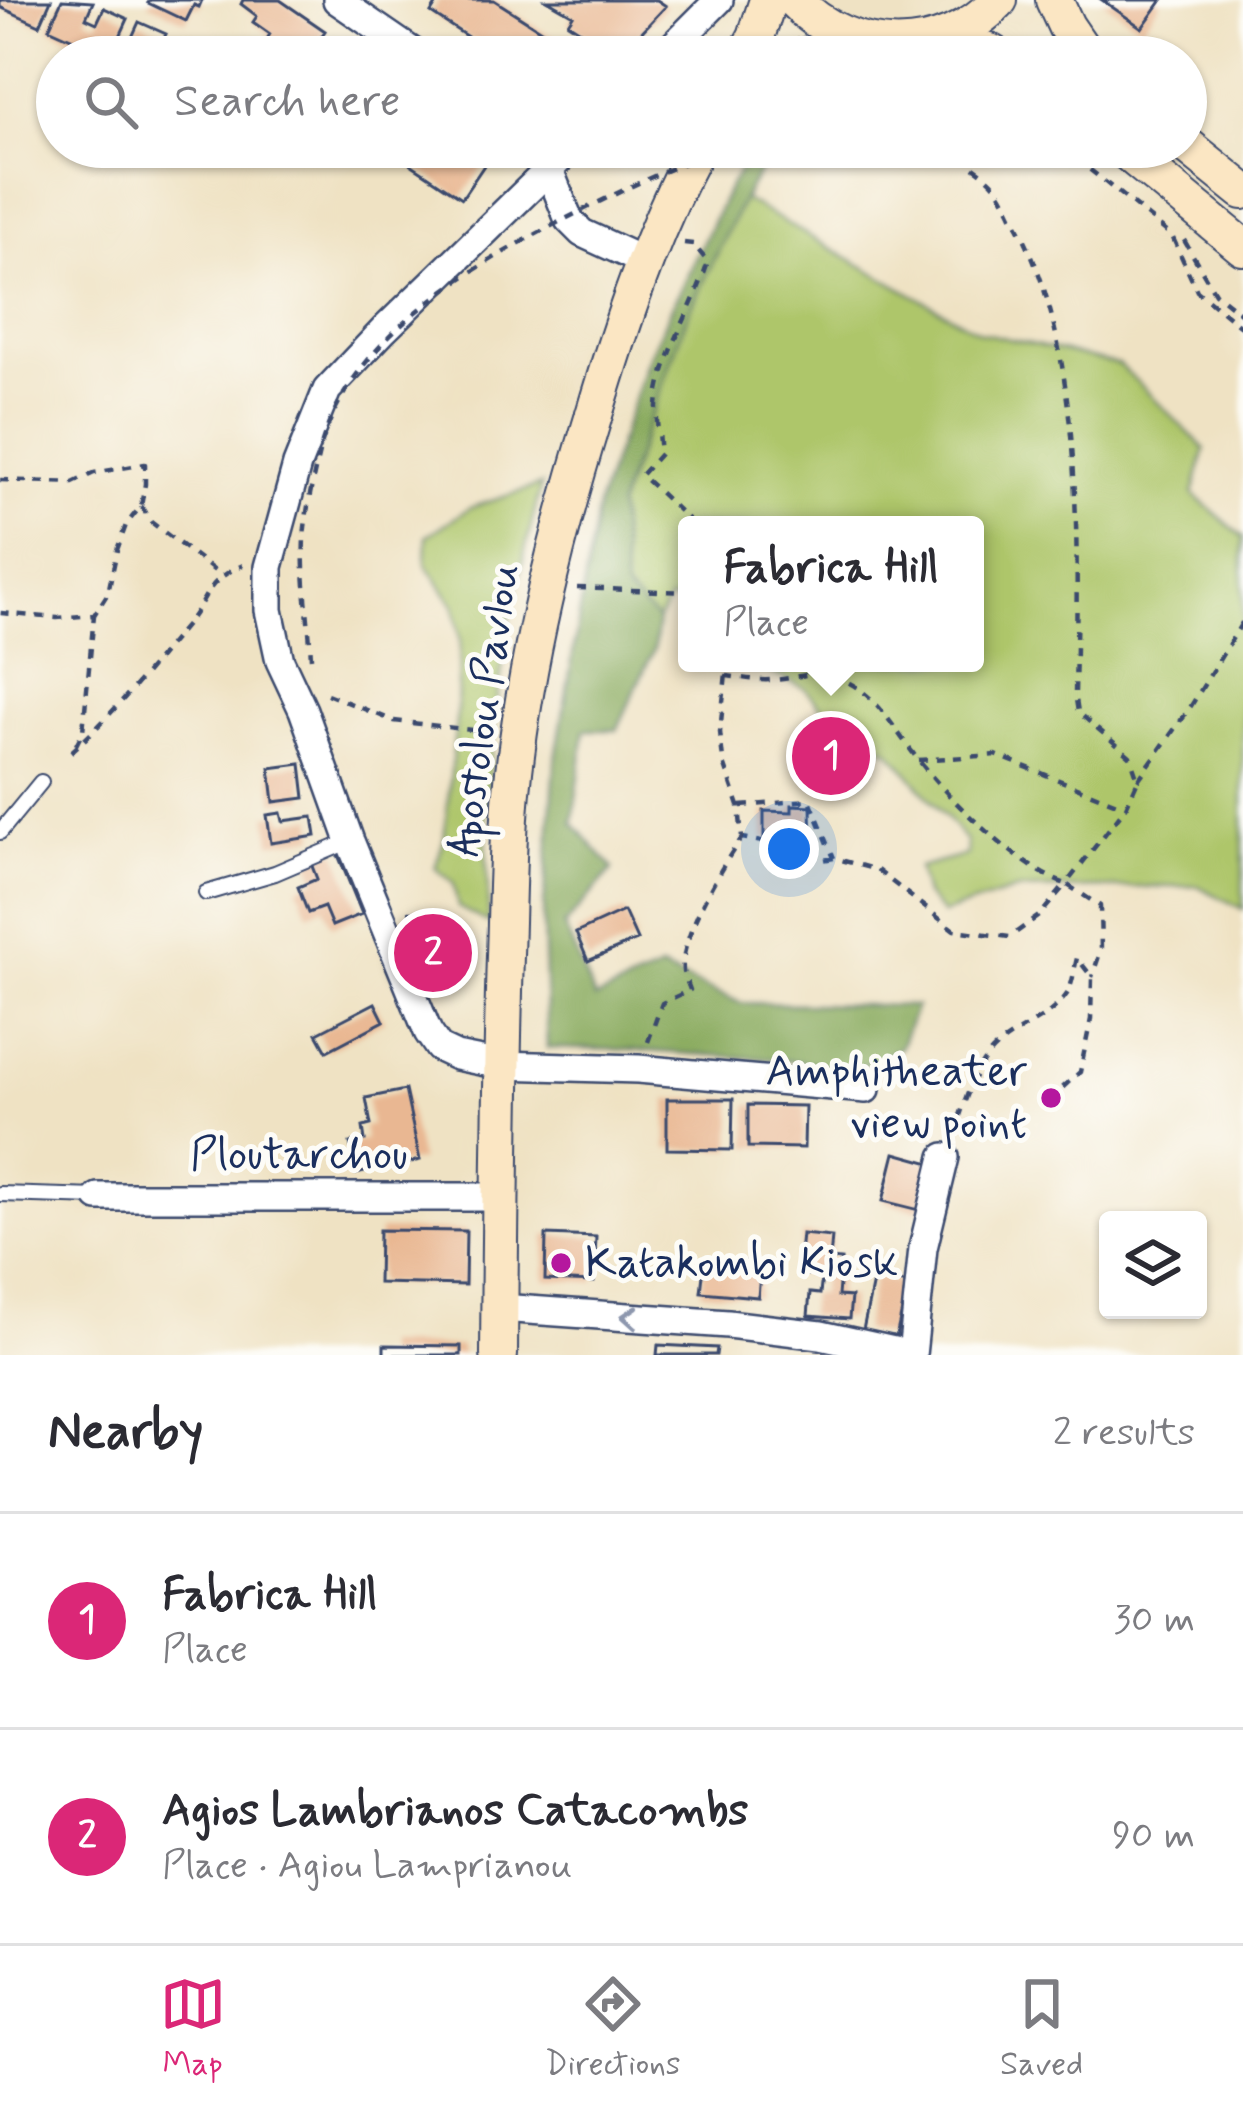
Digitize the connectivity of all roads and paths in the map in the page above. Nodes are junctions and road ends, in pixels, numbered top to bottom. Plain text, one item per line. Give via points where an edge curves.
1 (337, 0) edge
2 (719, 0) edge
3 (768, 0) edge
4 (794, 0) edge
5 (999, 0) edge
6 (1054, 0) edge
7 (389, 36) edge
8 (683, 36) edge
9 (756, 36) edge
10 (848, 36) edge
11 (948, 36) edge
12 (1073, 36) edge
13 (1207, 162) edge
14 (536, 168) edge
15 (549, 168) edge
16 (677, 168) edge
17 (686, 168) edge
18 (705, 168) edge
19 (972, 168) edge
20 (1088, 168) edge
21 (1101, 168) edge
22 (1147, 168) edge
23 (1243, 191) edge
24 (1243, 247) edge
25 (649, 250) junction
26 (1243, 316) edge
27 (1243, 328) edge
28 (0, 480) edge
29 (141, 506) junction
30 (684, 516) edge
31 (250, 562) dead end
32 (220, 575) junction
33 (547, 587) junction
34 (678, 592) edge
35 (0, 613) edge
36 (94, 615) junction
37 (1243, 621) edge
38 (311, 658) dead end
39 (725, 672) edge
40 (724, 676) junction
41 (326, 694) dead end
42 (520, 736) junction
43 (70, 752) junction
44 (918, 760) junction
45 (1138, 781) junction
46 (41, 782) joint
47 (739, 806) junction
48 (1126, 807) junction
49 (0, 832) edge
50 (742, 838) junction
51 (350, 841) junction
52 (834, 858) junction
53 (1066, 884) junction
54 (206, 893) dead end
55 (405, 912) dead end
56 (434, 923) dead end
57 (1091, 977) junction
58 (501, 1065) junction
59 (638, 1069) junction
60 (866, 1089) dead end
61 (1051, 1098) dead end
62 (945, 1157) joint
63 (0, 1194) edge
64 (98, 1197) joint
65 (500, 1197) junction
66 (500, 1307) junction
67 (499, 1355) edge
68 (912, 1355) edge

1 - 7 street
2 - 8 street
3 - 9 main road
4 - 10 main road
5 - 11 main road
6 - 12 main road
13 - 23 main road
14 - 51 street via 327,390 297,465 269,567 269,610 280,661
15 - 25 street via 569,220 583,233
16 - 38 path, bridge via 521,242 450,286 391,335 342,396 318,453 304,538
17 - 25 main road, Apostolou Pavlou
18 - 25 main road, Apostolou Pavlou via 680,220
19 - 45 path via 995,185 1031,247 1054,332 1076,494 1078,712 1130,756
20 - 27 path via 1172,236 1197,291
21 - 26 path via 1179,232 1215,293
22 - 24 main road
25 - 30 path via 693,244 708,262 664,375 660,454 641,476
25 - 33 main road, Apostolou Pavlou
28 - 29 path via 73,483 145,464
29 - 32 path
29 - 36 path
31 - 32 path
32 - 43 path via 101,726
33 - 34 path
33 - 42 main road, Apostolou Pavlou
35 - 36 path
36 - 43 path via 83,731
37 - 45 path
39 - 40 path
40 - 44 path via 817,672 847,681 876,702
40 - 47 path via 723,760
41 - 42 path via 394,721
42 - 58 main road, Apostolou Pavlou
43 - 46 path
44 - 48 path via 996,754
44 - 53 path via 1044,878
45 - 48 path
46 - 49 lane
47 - 50 path
47 - 52 path via 810,800
48 - 53 path
50 - 52 path
50 - 59 path via 693,925 683,969 690,990 662,1003
51 - 54 lane
51 - 58 street via 428,1032 456,1056
52 - 53 path via 877,870 954,930 1010,937
53 - 57 path via 1100,905 1101,950
55 - 56 path via 434,913
57 - 61 path via 1079,1072
57 - 62 path via 1077,958 1069,992 986,1058
58 - 59 street
58 - 65 main road, Apostolou Pavlou
59 - 60 street
62 - 68 street via 923,1248
63 - 64 lane
64 - 65 street, Ploutarchou
65 - 66 main road, Apostolou Pavlou
66 - 67 main road, Apostolou Pavlou
68 -> 66 street via 728,1324

